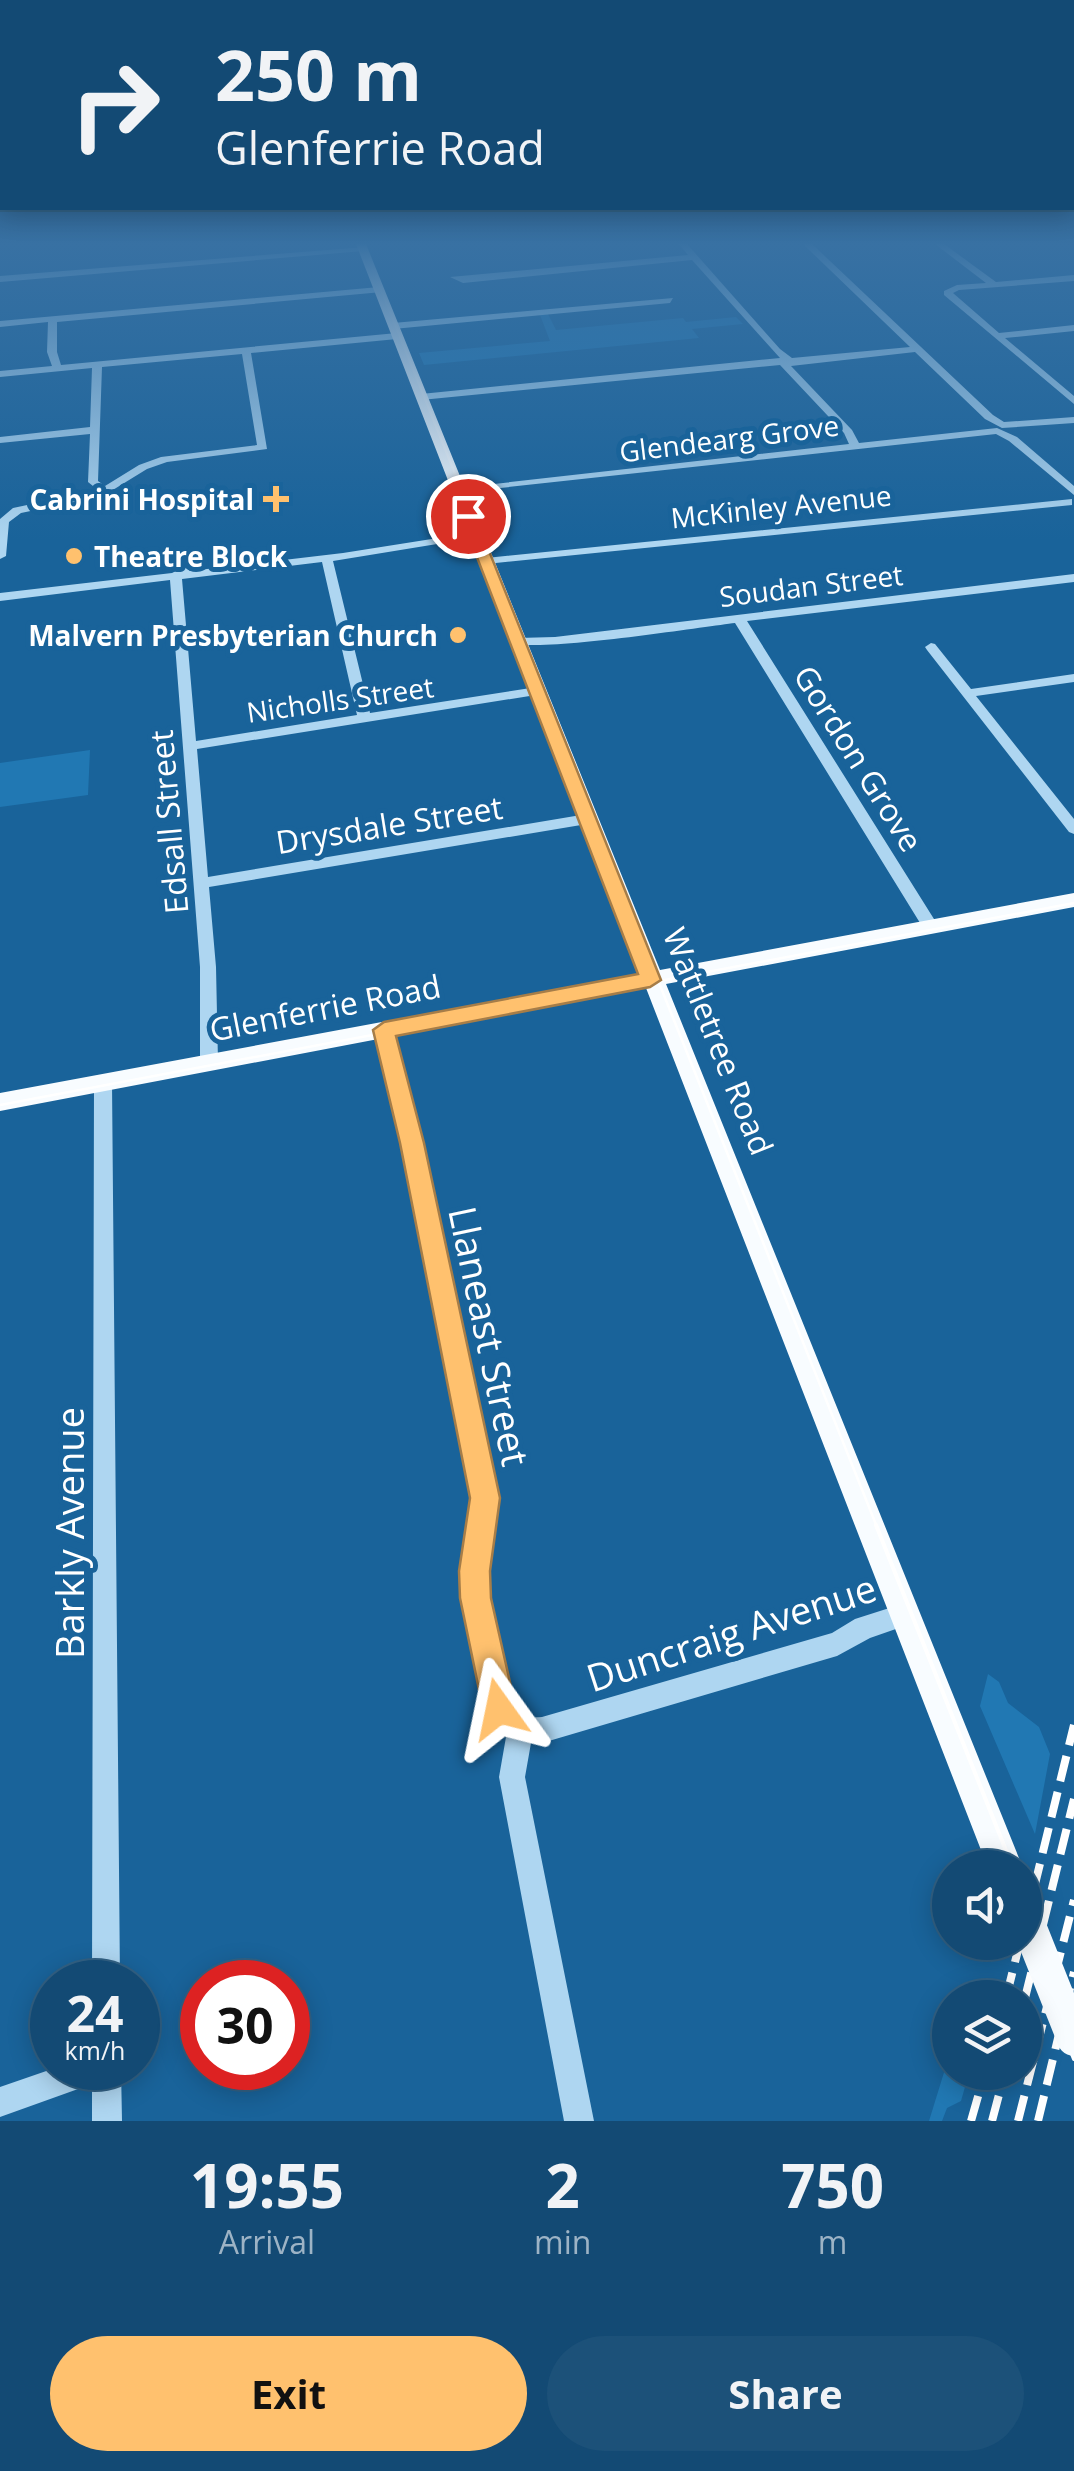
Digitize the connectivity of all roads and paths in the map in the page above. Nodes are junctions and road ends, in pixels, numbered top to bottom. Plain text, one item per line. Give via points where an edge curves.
1 (52, 343) edge
2 (307, 343) edge
3 (400, 343) edge
4 (770, 343) edge
5 (912, 343) edge
6 (1004, 343) edge
7 (246, 349) junction
8 (919, 350) junction
9 (94, 364) junction
10 (790, 366) junction
11 (51, 368) junction
12 (0, 374) edge
13 (422, 399) junction
14 (1074, 401) edge
15 (1074, 420) edge
16 (1001, 428) junction
17 (94, 430) junction
18 (0, 440) edge
19 (860, 445) junction
20 (111, 488) junction
21 (459, 493) junction
22 (1071, 497) edge
23 (477, 538) junction
24 (362, 551) junction
25 (0, 556) edge
26 (328, 558) junction
27 (294, 560) junction
28 (487, 564) junction
29 (180, 574) junction
30 (1074, 578) edge
31 (0, 597) edge
32 (739, 619) junction
33 (519, 646) junction
34 (931, 647) dead end
35 (1074, 678) edge
36 (968, 692) junction
37 (538, 694) junction
38 (366, 720) junction
39 (190, 746) junction
40 (587, 819) junction
41 (1074, 828) edge
42 (200, 883) junction
43 (1074, 900) edge
44 (932, 927) junction
45 (650, 980) junction
46 (384, 1030) junction
47 (209, 1062) junction
48 (103, 1083) junction
49 (0, 1102) edge
50 (905, 1615) junction
51 (520, 1731) junction
52 (999, 1850) edge
53 (1042, 1959) edge
54 (106, 1960) edge
55 (1074, 2039) edge
56 (34, 2090) edge
57 (106, 2090) edge
58 (0, 2102) edge
59 (107, 2121) edge
60 (579, 2121) edge

1 - 11 street
2 - 7 street
3 - 13 main road, Wattletree Road
4 - 10 street
5 - 8 street
6 - 14 street
7 - 9 street
7 - 20 street via 265,444 165,459
8 - 10 street
8 - 16 street
9 - 11 street
9 - 17 street
10 - 13 street
10 - 19 street
11 - 12 street
13 - 21 main road, Wattletree Road
15 - 16 street, Glendearg Grove
16 - 19 street, Glendearg Grove
16 - 22 street
17 - 18 street
17 - 20 street via 93,484
19 - 21 street, Glendearg Grove
20 - 25 street via 12,512 4,521
21 - 23 main road, Wattletree Road
22 - 28 street, McKinley Avenue
23 - 24 street
23 - 28 main road, Wattletree Road
24 - 26 street
24 - 27 street
26 - 27 street
26 - 38 street
27 - 29 street
28 - 33 main road, Wattletree Road
29 - 31 street
29 - 39 street, Edsall Street
30 - 32 street, Soudan Street
32 - 33 street, Soudan Street
32 - 44 street, Gordon Grove
33 - 37 main road, Wattletree Road
34 - 36 street
35 - 36 street
36 - 41 street
37 - 38 street, Nicholls Street
37 - 40 main road, Wattletree Road
38 - 39 street, Nicholls Street
39 - 42 street, Edsall Street
40 - 42 street, Drysdale Street
40 - 45 main road, Wattletree Road
42 - 47 street, Edsall Street
43 - 44 main road, Glenferrie Road
44 - 45 main road, Glenferrie Road
45 - 46 main road, Glenferrie Road
45 - 50 main road, Wattletree Road
46 - 47 main road, Glenferrie Road
46 - 51 street, Llaneast Street via 485,1498 476,1598 499,1709
47 - 48 main road, Glenferrie Road
48 - 49 main road, Glenferrie Road
48 - 54 street, Barkly Avenue
50 - 51 street, Duncraig Avenue via 838,1644
50 - 52 main road, Wattletree Road
51 - 60 street via 512,1777
53 - 55 main road, bridge
56 - 58 street
57 - 59 street

